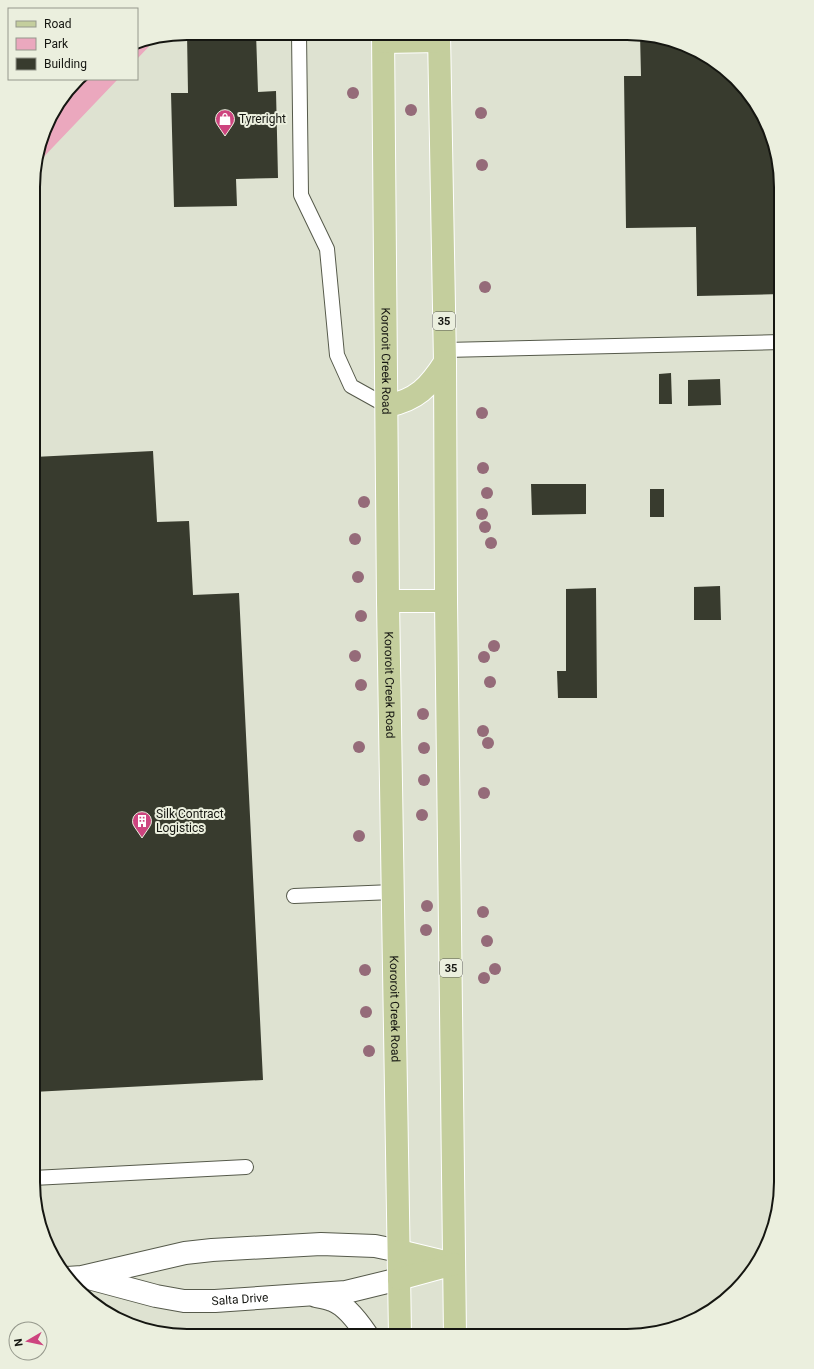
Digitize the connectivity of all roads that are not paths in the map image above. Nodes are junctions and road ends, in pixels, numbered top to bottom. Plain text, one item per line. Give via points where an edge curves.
1 (299, 40) edge
2 (384, 40) edge
3 (439, 40) edge
4 (774, 342) edge
5 (445, 356) junction
6 (387, 406) junction
7 (446, 601) junction
8 (388, 602) junction
9 (393, 892) junction
10 (294, 896) dead end
11 (246, 1168) dead end
12 (40, 1178) edge
13 (399, 1251) junction
14 (454, 1264) junction
15 (74, 1277) edge
16 (399, 1279) junction
17 (314, 1295) junction
18 (363, 1329) edge
19 (400, 1329) edge
20 (455, 1329) edge

1 - 6 lane via 301,194 327,249 337,355 351,386
2 - 6 main road, Kororoit Creek Road
3 - 5 main road, 35
4 - 5 lane
5 - 6 main road via 436,377 427,387 401,403
5 - 7 main road, 35
6 - 8 main road, Kororoit Creek Road
7 - 8 main road
7 - 14 main road, 35
8 - 9 main road, Kororoit Creek Road
9 - 10 lane
9 - 13 main road, Kororoit Creek Road
11 - 12 lane
13 - 14 main road
13 - 15 street, Salta Drive via 375,1246 328,1244 212,1250 185,1253
13 - 16 main road, Kororoit Creek Road
14 - 16 main road
14 - 20 main road, 35
15 - 17 street, Salta Drive via 184,1301
16 - 17 street, Salta Drive via 346,1292
16 - 19 main road, Kororoit Creek Road
17 - 18 street via 333,1300 349,1312

